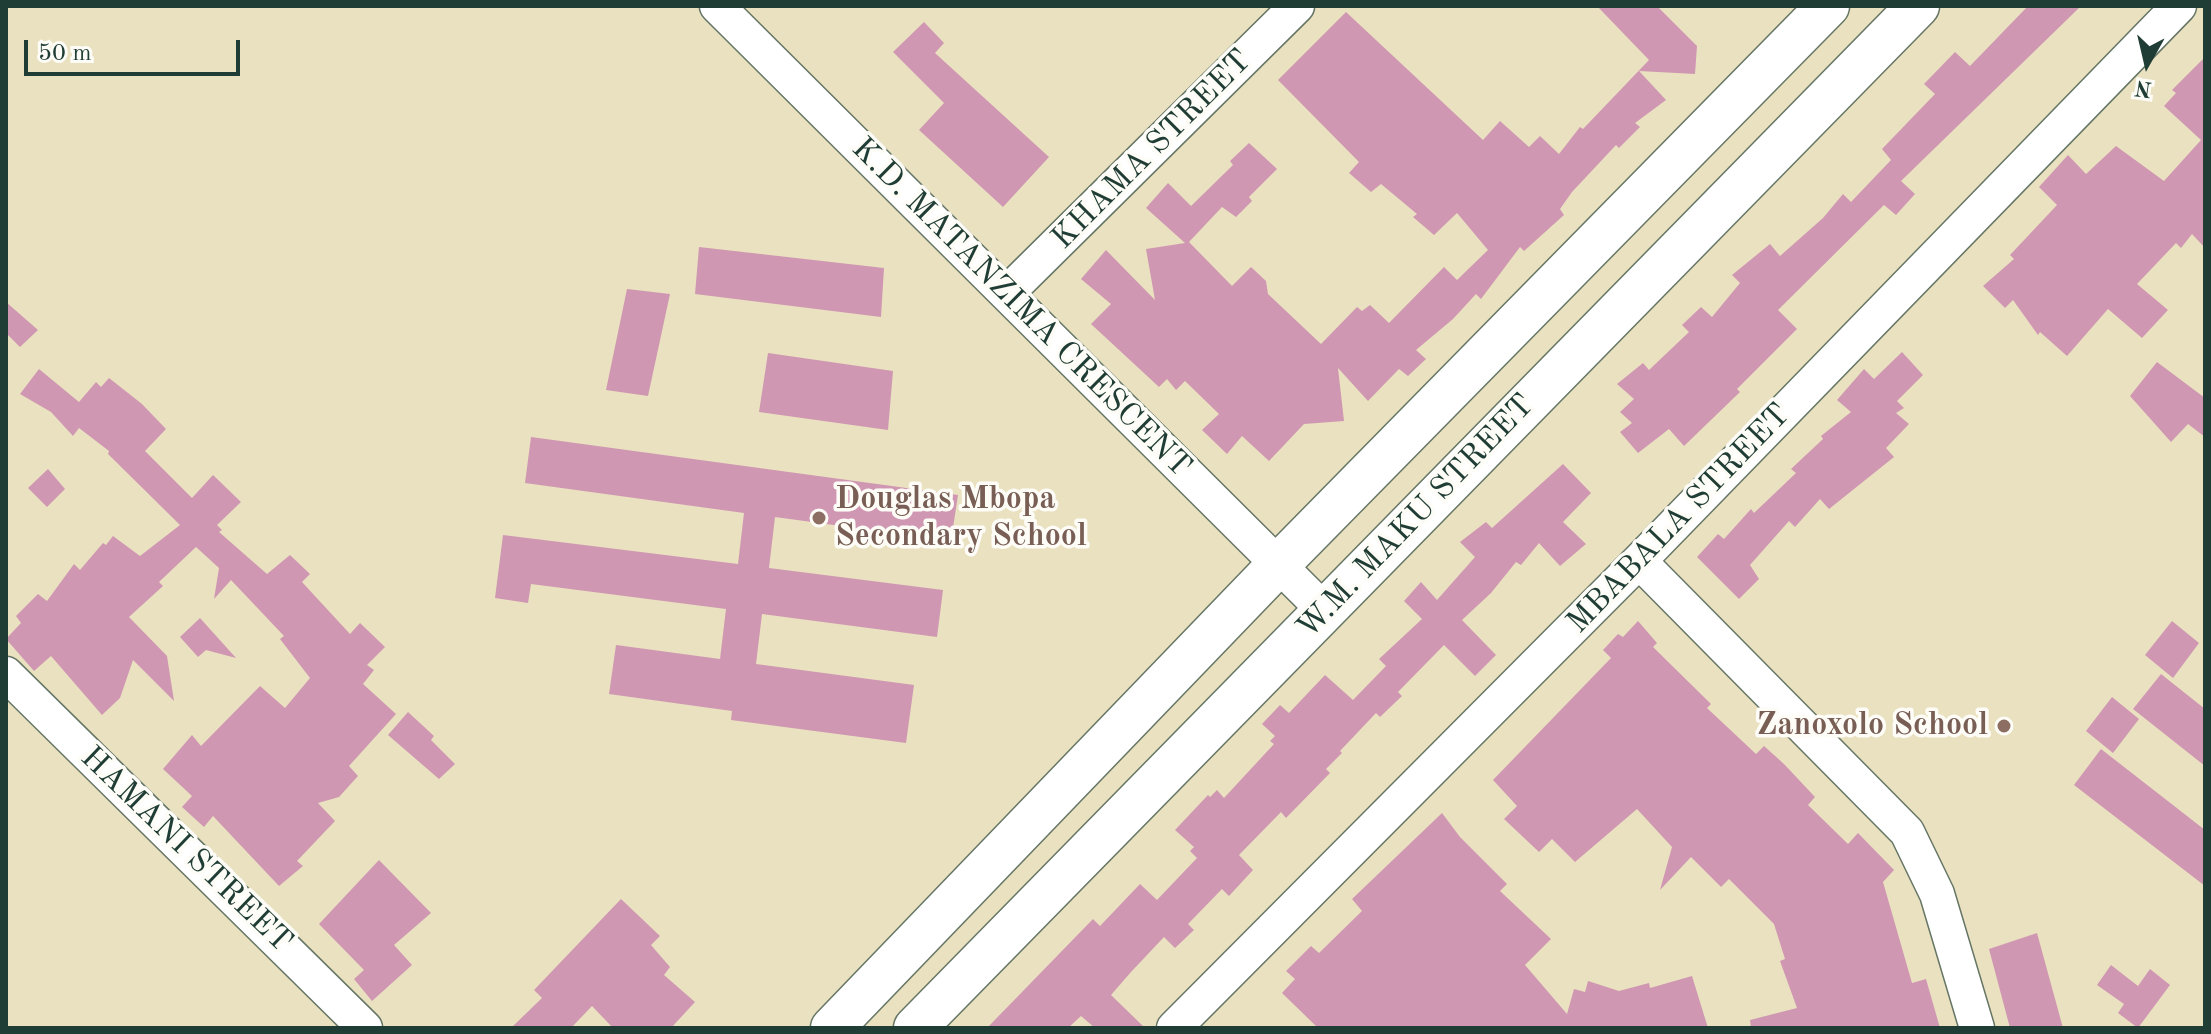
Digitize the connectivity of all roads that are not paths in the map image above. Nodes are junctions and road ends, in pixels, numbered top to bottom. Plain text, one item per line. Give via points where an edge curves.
1 (717, 6) edge
2 (1297, 6) edge
3 (1828, 6) edge
4 (1918, 6) edge
5 (2179, 6) edge
6 (1007, 293) junction
7 (1639, 561) junction
8 (1278, 565) junction
9 (1324, 610) junction
10 (6, 674) edge
11 (365, 1028) edge
12 (832, 1028) edge
13 (915, 1028) edge
14 (1174, 1028) edge
15 (1977, 1028) edge

1 - 6 street, K.D. MATANZIMA CRESCENT
2 - 6 street, KHAMA STREET
3 - 8 street, W.M. MAKU STREET
4 - 9 street, W.M. MAKU STREET
5 - 7 street, MBABALA STREET
6 - 8 street, K.D. MATANZIMA CRESCENT
7 - 14 street, MBABALA STREET
7 - 15 street via 1907,832 1937,894
8 - 9 street, K.D. MATANZIMA CRESCENT
8 - 12 street, W.M. MAKU STREET
9 - 13 street, W.M. MAKU STREET
10 - 11 street, HAMANI STREET

